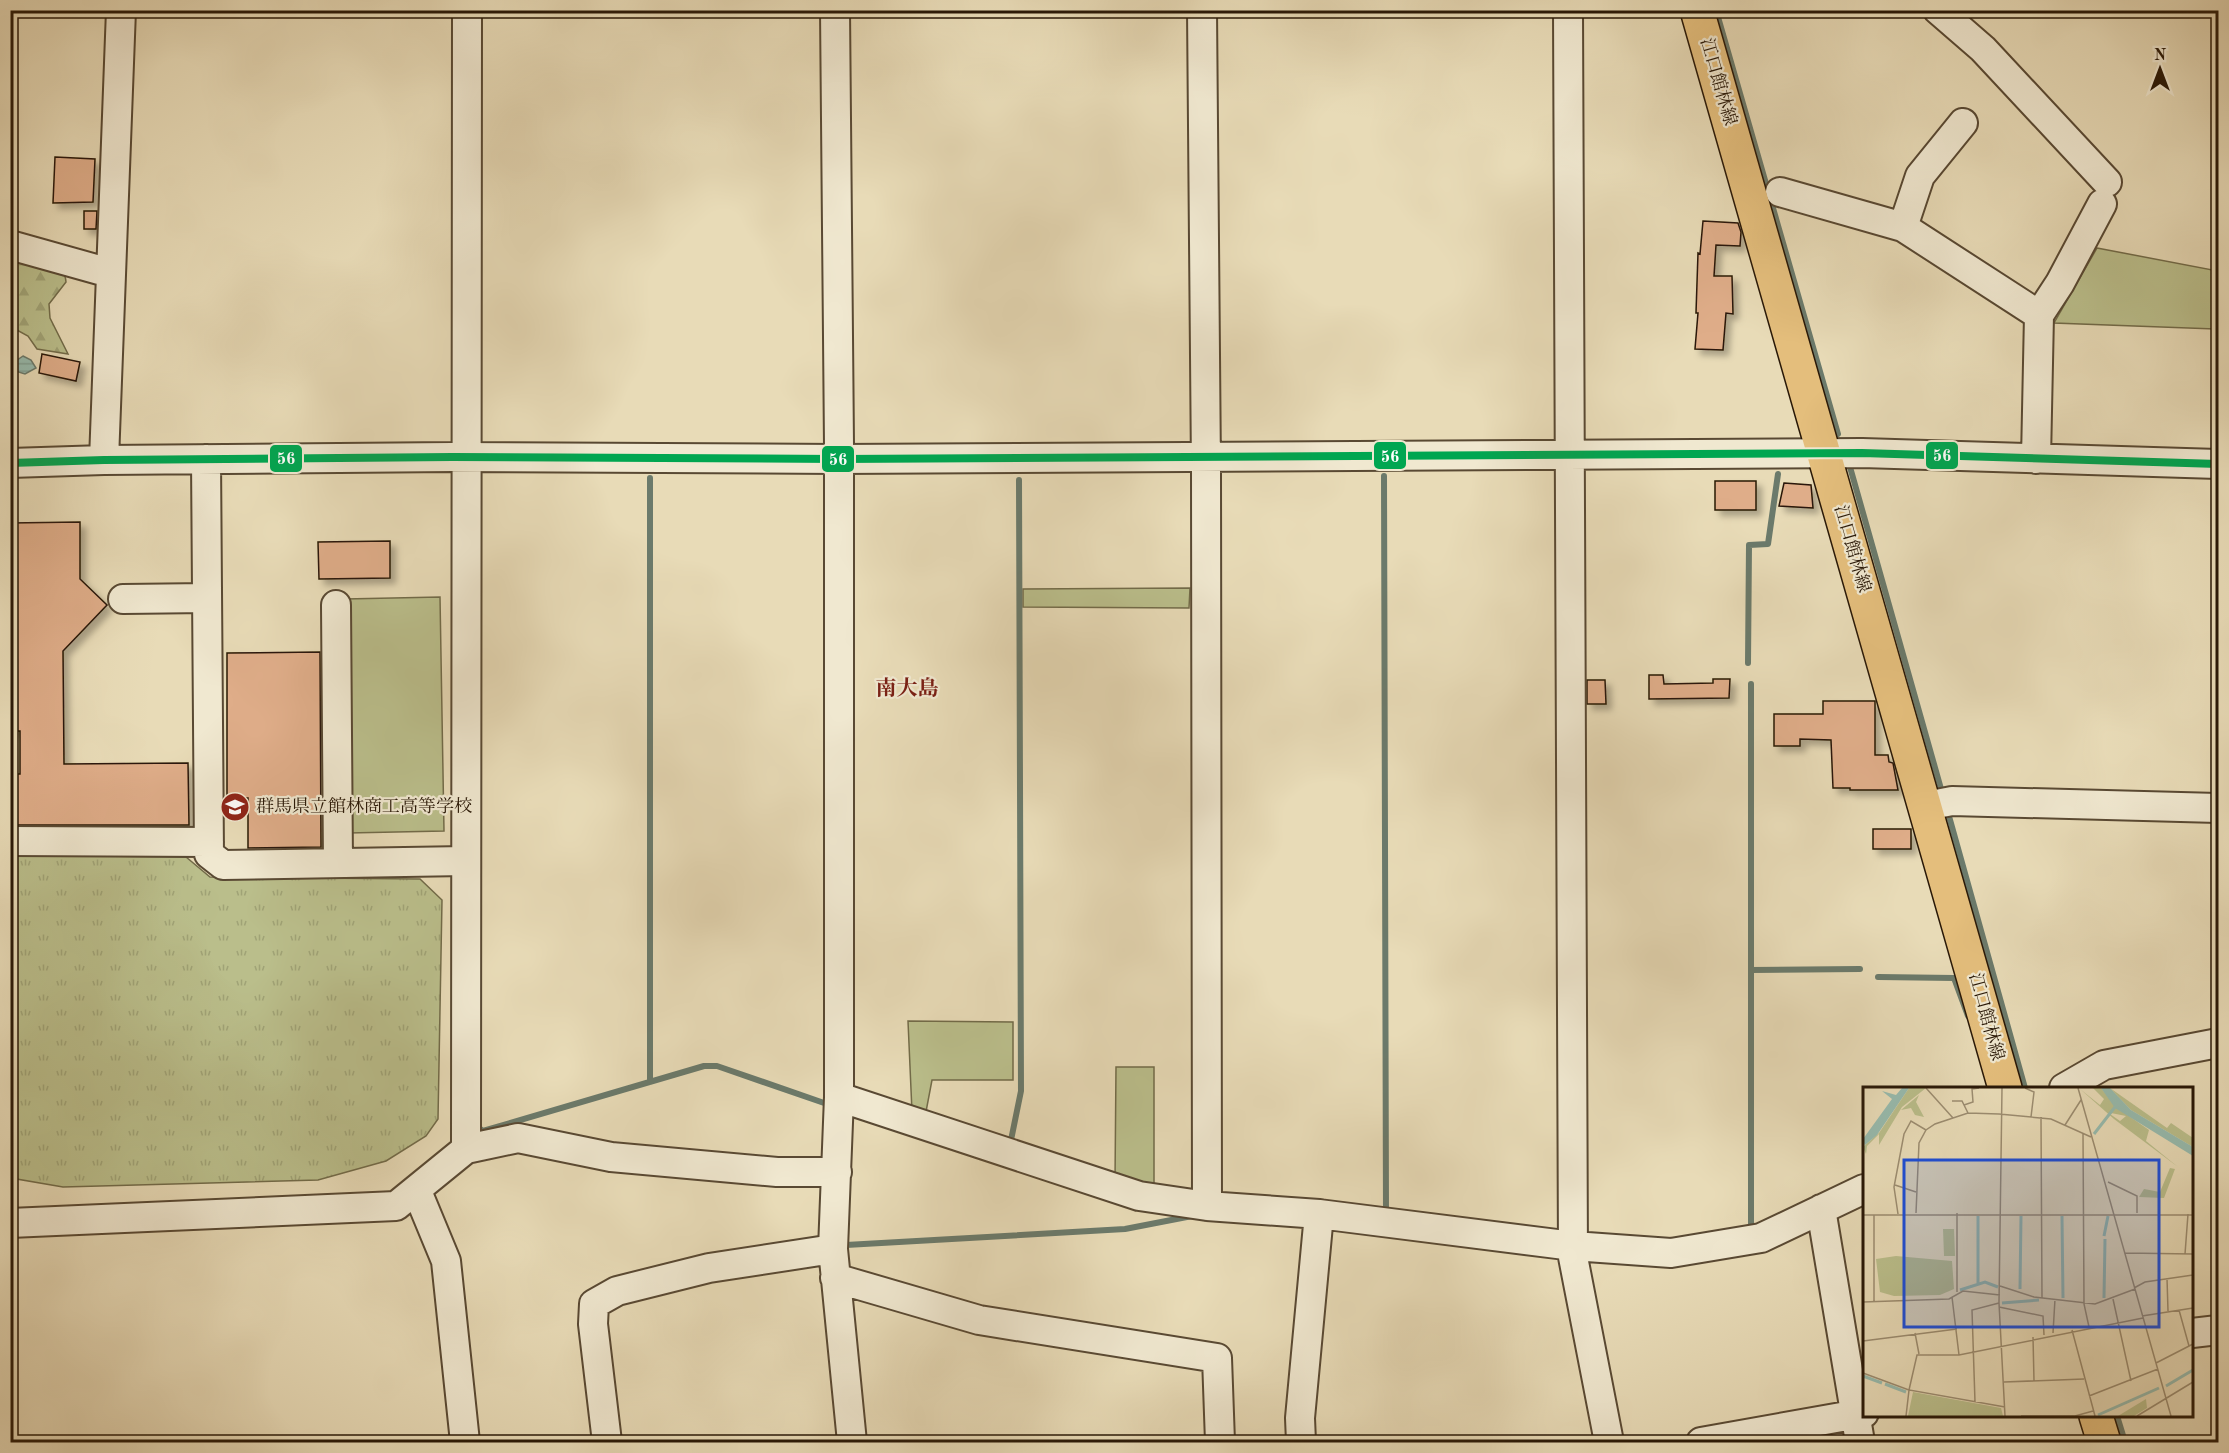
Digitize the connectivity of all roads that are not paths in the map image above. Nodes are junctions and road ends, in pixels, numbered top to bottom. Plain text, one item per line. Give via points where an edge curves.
1 (121, 10) edge
2 (466, 10) edge
3 (835, 10) edge
4 (1202, 10) edge
5 (1568, 10) edge
6 (1697, 10) edge
7 (1938, 10) edge
8 (1963, 123) dead end
9 (1780, 192) dead end
10 (1904, 227) junction
11 (10, 244) edge
12 (110, 273) junction
13 (2038, 315) junction
14 (1823, 453) junction
15 (1570, 454) junction
16 (1204, 455) junction
17 (467, 457) junction
18 (104, 459) junction
19 (206, 459) junction
20 (839, 459) junction
21 (2037, 459) junction
22 (10, 463) edge
23 (2218, 464) edge
24 (207, 598) junction
25 (123, 599) dead end
26 (336, 604) dead end
27 (1926, 806) junction
28 (2218, 808) edge
29 (10, 841) edge
30 (209, 842) junction
31 (465, 861) junction
32 (338, 863) junction
33 (2218, 1043) edge
34 (2004, 1087) edge
35 (2067, 1087) edge
36 (838, 1097) junction
37 (466, 1149) junction
38 (837, 1173) junction
39 (1863, 1189) edge
40 (417, 1191) junction
41 (1207, 1206) junction
42 (1821, 1209) junction
43 (1319, 1214) junction
44 (10, 1223) edge
45 (1573, 1246) junction
46 (833, 1250) junction
47 (835, 1278) junction
48 (2218, 1330) edge
49 (2193, 1333) edge
50 (1859, 1414) edge
51 (2096, 1417) edge
52 (465, 1443) edge
53 (607, 1443) edge
54 (852, 1443) edge
55 (1220, 1443) edge
56 (1301, 1443) edge
57 (1609, 1443) edge
58 (1701, 1443) edge
59 (1860, 1443) edge
60 (2104, 1443) edge

1 - 12 street
2 - 17 street
3 - 20 street
4 - 16 street
5 - 15 street
6 - 14 main road, 江口館林線
7 - 13 street via 1983,49 2105,193 2060,283
8 - 10 street via 1920,177
9 - 10 street
10 - 13 street
11 - 12 street
12 - 18 street
13 - 21 street
14 - 15 street
14 - 21 street
14 - 27 main road, 江口館林線
15 - 16 street
15 - 45 street
16 - 20 street
16 - 41 street
17 - 19 street
17 - 20 street
17 - 31 street
18 - 19 street
18 - 22 street
19 - 24 street
20 - 36 street
21 - 23 street
24 - 25 street
24 - 30 street
26 - 32 street
27 - 28 street via 1952,801
27 - 34 main road, 江口館林線
29 - 30 street
30 - 32 street via 209,854 223,865
31 - 32 street
31 - 37 street
33 - 35 street via 2103,1065
36 - 38 street
36 - 41 street via 1139,1196
37 - 38 street via 518,1138 612,1157 777,1172
37 - 40 street
38 - 46 street
39 - 42 street
40 - 44 street via 396,1206
40 - 52 street via 446,1261
41 - 43 street
42 - 45 street via 1761,1238 1671,1253
42 - 50 street
43 - 45 street
43 - 56 street
45 - 57 street
46 - 47 street
46 - 53 street via 709,1268 617,1291 594,1304
47 - 54 street
47 - 55 street via 979,1320 1217,1358
48 - 49 street
50 - 58 street
50 - 59 street
51 - 60 main road

